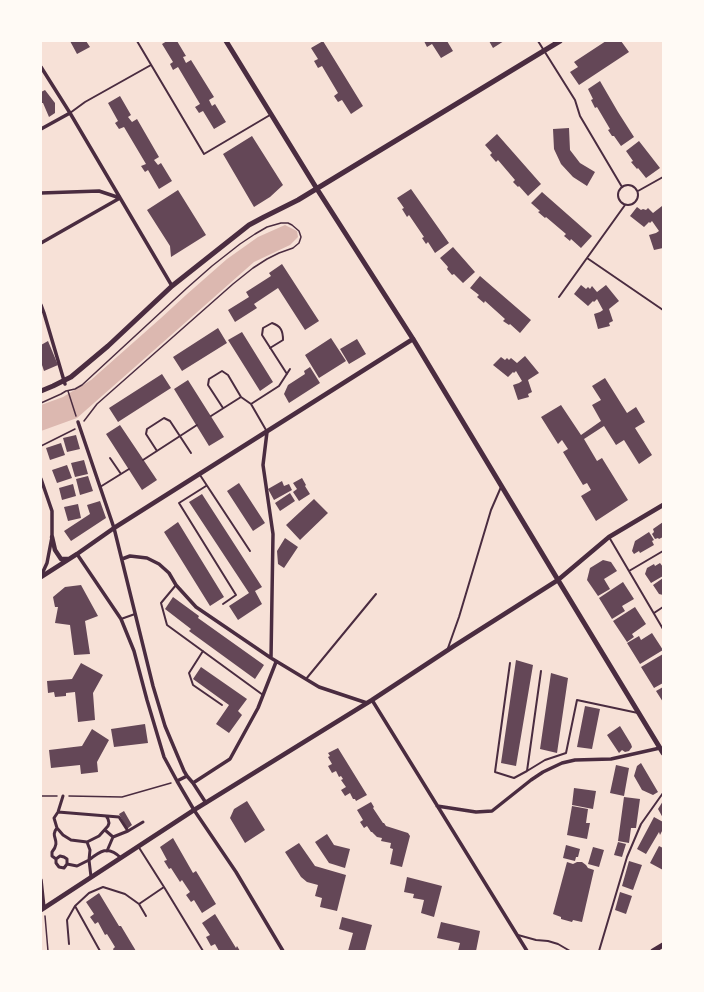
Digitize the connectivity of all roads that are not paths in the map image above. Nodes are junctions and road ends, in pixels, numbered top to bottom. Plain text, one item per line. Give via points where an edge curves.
1 (137, 41) edge
2 (226, 41) edge
3 (538, 41) edge
4 (560, 41) edge
5 (544, 51) junction
6 (151, 65) junction
7 (41, 67) edge
8 (70, 112) junction
9 (271, 114) junction
10 (41, 130) edge
11 (663, 177) edge
12 (622, 187) junction
13 (317, 189) junction
14 (638, 191) junction
15 (41, 193) edge
16 (120, 198) junction
17 (625, 205) junction
18 (41, 243) edge
19 (587, 258) junction
20 (172, 286) junction
21 (559, 297) dead end
22 (41, 305) edge
23 (663, 310) edge
24 (413, 339) junction
25 (270, 348) junction
26 (290, 369) dead end
27 (287, 374) junction
28 (65, 382) junction
29 (41, 391) edge
30 (242, 396) junction
31 (251, 404) junction
32 (223, 408) junction
33 (211, 416) dead end
34 (78, 422) road end
35 (197, 426) dead end
36 (267, 432) junction
37 (180, 436) junction
38 (156, 451) junction
39 (191, 453) dead end
40 (110, 458) dead end
41 (143, 460) dead end
42 (129, 469) dead end
43 (120, 474) junction
44 (199, 474) junction
45 (41, 479) edge
46 (206, 486) junction
47 (501, 486) junction
48 (100, 487) junction
49 (663, 505) edge
50 (114, 528) junction
51 (52, 537) junction
52 (609, 537) junction
53 (250, 551) dead end
54 (663, 551) edge
55 (77, 554) junction
56 (69, 559) junction
57 (122, 559) junction
58 (629, 571) junction
59 (41, 577) edge
60 (558, 580) junction
61 (176, 585) junction
62 (376, 594) dead end
63 (223, 604) dead end
64 (663, 607) edge
65 (654, 613) junction
66 (135, 614) junction
67 (121, 619) junction
68 (663, 629) edge
69 (203, 651) junction
70 (447, 651) junction
71 (271, 658) junction
72 (276, 662) junction
73 (510, 662) dead end
74 (541, 671) dead end
75 (306, 680) junction
76 (263, 695) junction
77 (372, 700) junction
78 (367, 703) junction
79 (222, 705) dead end
80 (639, 713) junction
81 (662, 750) edge
82 (527, 771) junction
83 (187, 776) junction
84 (177, 781) junction
85 (193, 783) junction
86 (663, 793) edge
87 (63, 796) road end
88 (206, 803) junction
89 (437, 806) junction
90 (194, 810) junction
91 (58, 812) junction
92 (106, 816) junction
93 (143, 822) dead end
94 (57, 828) junction
95 (104, 830) junction
96 (128, 831) junction
97 (113, 837) junction
98 (88, 842) junction
99 (138, 846) junction
100 (107, 851) junction
101 (120, 858) junction
102 (56, 859) junction
103 (88, 860) junction
104 (67, 864) junction
105 (91, 877) junction
106 (41, 880) edge
107 (164, 887) junction
108 (139, 904) junction
109 (74, 906) junction
110 (42, 909) edge
111 (146, 916) dead end
112 (517, 935) junction
113 (69, 944) dead end
114 (663, 945) edge
115 (100, 951) edge
116 (203, 951) edge
117 (283, 951) edge
118 (527, 951) edge
119 (570, 951) edge
120 (598, 951) edge
121 (653, 951) edge

1 - 6 lane
2 - 9 main road
3 - 5 lane
4 - 5 main road
5 - 12 lane via 575,100 580,116
5 - 13 main road
6 - 8 lane
6 - 9 lane via 204,154
7 - 8 street
8 - 10 street
8 - 16 street
9 - 13 main road
11 - 14 lane
12 - 14 lane via 632,185
12 - 17 lane via 618,197
13 - 20 main road via 249,225
13 - 24 main road
14 - 17 lane via 639,197 635,203
15 - 16 street via 99,191
16 - 18 street
16 - 20 street
17 - 19 lane
19 - 21 lane
19 - 23 lane
20 - 28 main road
22 - 28 street
24 - 36 street
24 - 47 main road
25 - 25 lane via 262,336 263,328 272,323 278,325 283,340
25 - 27 lane
26 - 27 lane
27 - 31 lane via 279,386
28 - 29 main road
30 - 31 lane
30 - 32 lane
30 - 32 lane via 228,374 222,371 209,379 208,385
31 - 36 lane
32 - 33 lane
34 - 48 street
35 - 37 lane
36 - 44 street
36 - 71 street via 263,465 273,534
37 - 38 lane
37 - 38 lane via 170,421 164,418 147,429 146,434
37 - 39 lane
38 - 41 lane
40 - 43 lane
42 - 43 lane
43 - 48 lane
44 - 46 lane
44 - 50 street
45 - 51 street via 52,511
46 - 53 lane
46 - 63 lane via 178,503 236,595
47 - 60 main road
47 - 70 lane via 491,510
48 - 50 street
49 - 52 street
50 - 55 street
50 - 57 street
51 - 56 street via 60,559
51 - 59 street via 47,563
52 - 58 lane
52 - 60 street
54 - 58 lane
55 - 56 street
55 - 67 street
56 - 59 street
57 - 61 street via 130,556 147,558 169,573
57 - 66 street
58 - 65 lane
60 - 70 street
60 - 80 main road
61 - 69 lane via 161,603 167,625
61 - 71 street via 196,607
62 - 75 lane
64 - 65 lane
65 - 68 lane
66 - 67 lane
66 - 83 street via 165,726
67 - 84 street via 134,651 164,757
69 - 76 lane
69 - 79 lane via 189,673 193,685
70 - 77 street
71 - 72 street
72 - 75 street
72 - 76 street
73 - 82 lane via 495,772 514,778
74 - 82 lane
75 - 78 street via 319,688
76 - 85 street via 230,759
77 - 78 street
77 - 89 street
78 - 88 street
80 - 81 main road
80 - 82 lane via 577,700 566,753 545,760
81 - 89 street via 562,763 531,780 492,811 476,812
83 - 84 street
83 - 85 street
84 - 90 street
85 - 88 street
86 - 120 lane via 641,824 627,857
87 - 91 street
88 - 90 street
89 - 112 street
90 - 99 street
90 - 117 street via 236,872
91 - 92 street
91 - 94 street via 54,818
92 - 95 street via 109,823
92 - 96 street via 119,817
93 - 96 street
94 - 98 street via 62,835 71,840
94 - 102 street via 54,831 57,843 52,852
95 - 97 street
95 - 98 street
96 - 97 street
97 - 100 street
98 - 103 street
99 - 101 street
99 - 107 lane
100 - 101 street via 115,852
100 - 103 street via 98,852
101 - 105 street
102 - 104 street via 64,857
102 - 104 street via 59,867 64,868
103 - 104 street via 77,866
103 - 105 street
105 - 110 street
106 - 110 street
107 - 108 lane
107 - 116 lane
108 - 109 lane via 125,894 104,887 89,894
108 - 111 lane
109 - 113 lane via 67,920
109 - 115 lane
112 - 118 street
112 - 119 lane via 558,944
114 - 121 main road

